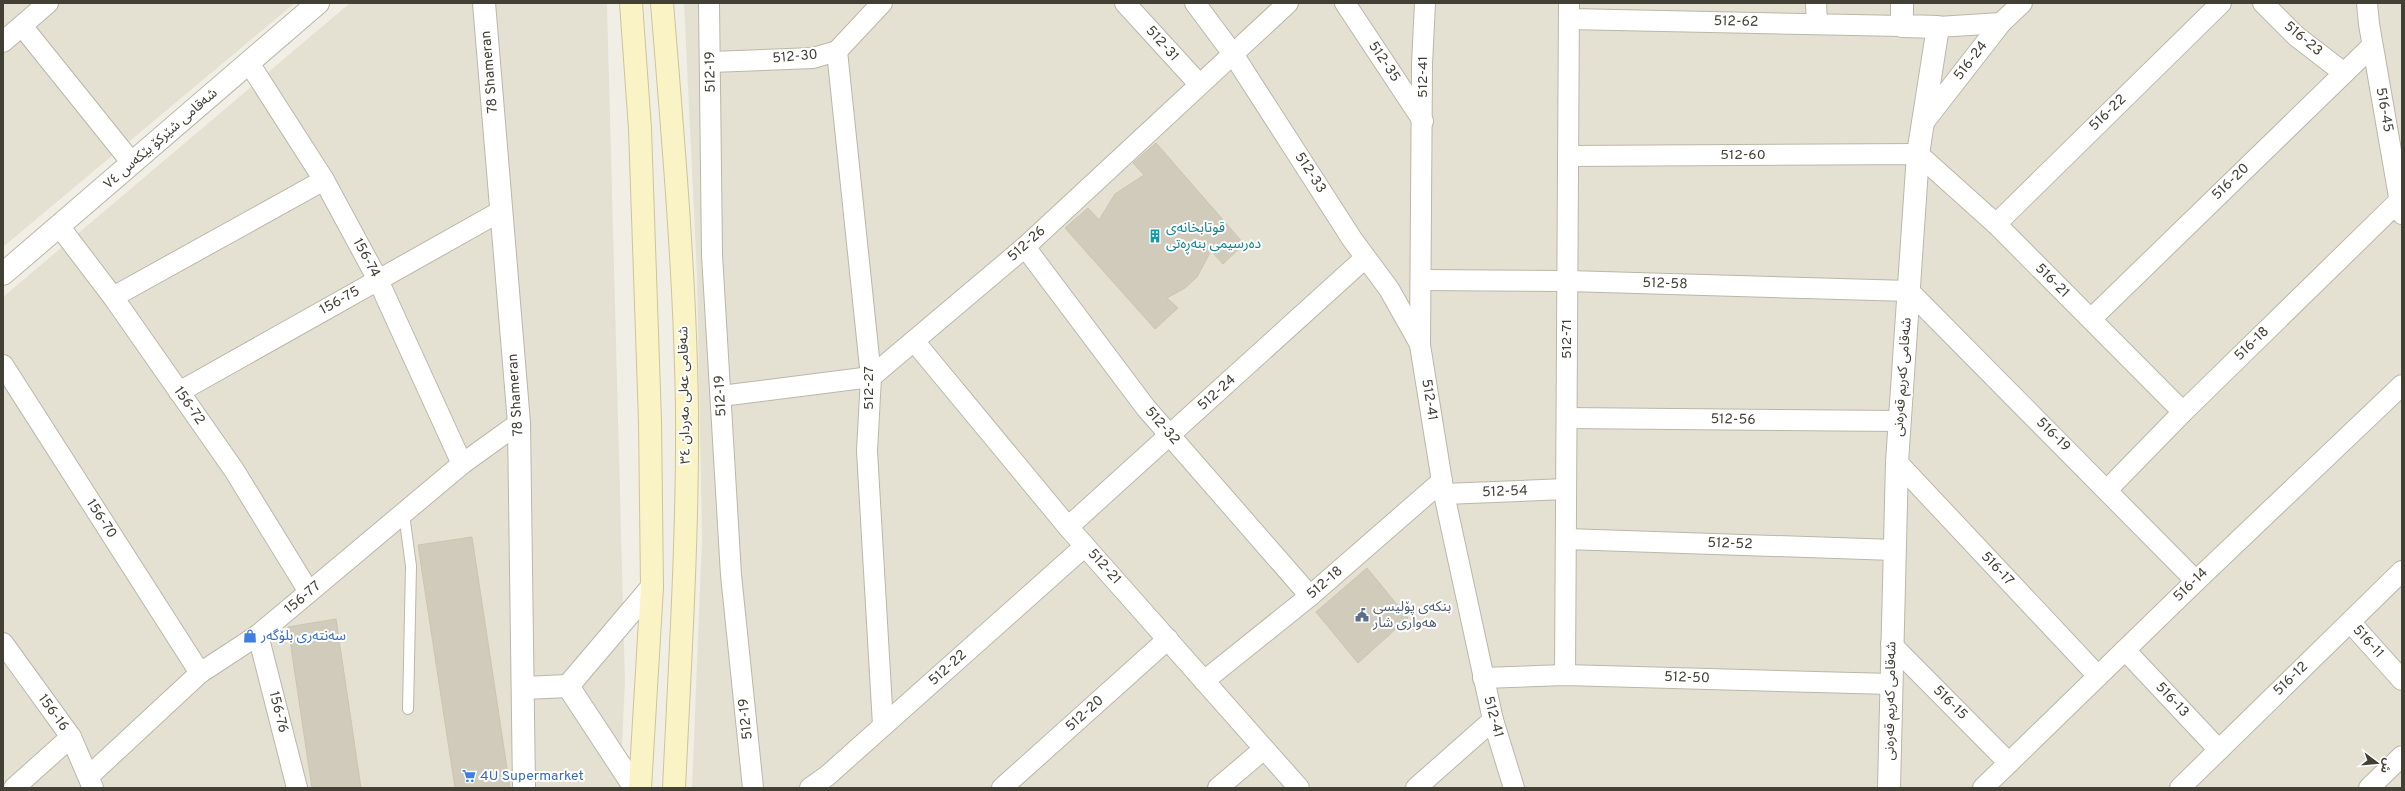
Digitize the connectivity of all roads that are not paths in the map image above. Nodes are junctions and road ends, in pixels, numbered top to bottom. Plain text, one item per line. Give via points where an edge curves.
1 (48, 3) edge
2 (318, 3) edge
3 (484, 3) edge
4 (631, 3) edge
5 (662, 3) edge
6 (709, 3) edge
7 (882, 3) edge
8 (1125, 3) edge
9 (1195, 3) edge
10 (1288, 3) edge
11 (1345, 3) edge
12 (1426, 3) edge
13 (1816, 3) edge
14 (1902, 3) edge
15 (2022, 3) edge
16 (2221, 3) edge
17 (2263, 3) edge
18 (2367, 3) edge
19 (1569, 11) edge
20 (2001, 23) junction
21 (1817, 24) junction
22 (22, 26) junction
23 (1902, 26) junction
24 (1938, 27) junction
25 (3, 42) edge
26 (2372, 46) junction
27 (837, 51) junction
28 (1233, 54) junction
29 (711, 62) junction
30 (249, 63) junction
31 (2344, 73) junction
32 (1199, 84) junction
33 (1423, 121) junction
34 (1924, 122) junction
35 (1918, 154) junction
36 (1568, 156) junction
37 (132, 163) junction
38 (324, 180) junction
39 (2401, 208) edge
40 (501, 211) junction
41 (1996, 224) junction
42 (59, 226) junction
43 (1025, 247) junction
44 (1365, 258) junction
45 (3, 274) edge
46 (378, 280) junction
47 (1421, 280) junction
48 (1568, 281) junction
49 (1909, 290) junction
50 (113, 297) junction
51 (2090, 319) junction
52 (914, 341) junction
53 (1420, 345) junction
54 (3, 365) edge
55 (871, 377) junction
56 (2402, 385) edge
57 (179, 392) junction
58 (721, 396) junction
59 (2183, 412) junction
60 (1567, 418) junction
61 (1900, 421) junction
62 (519, 423) junction
63 (1170, 436) junction
64 (1897, 462) junction
65 (462, 464) junction
66 (1443, 488) junction
67 (1566, 489) junction
68 (2107, 490) junction
69 (404, 514) junction
70 (1068, 527) junction
71 (1566, 539) junction
72 (1085, 546) junction
73 (1894, 550) junction
74 (2402, 571) edge
75 (2196, 581) junction
76 (652, 587) junction
77 (309, 592) junction
78 (1310, 596) junction
79 (2350, 622) junction
80 (258, 635) junction
81 (1168, 639) junction
82 (3, 643) edge
83 (1891, 644) junction
84 (2125, 650) junction
85 (200, 673) junction
86 (1565, 675) junction
87 (2098, 676) junction
88 (1483, 678) junction
89 (2402, 680) edge
90 (1204, 681) junction
91 (1891, 684) junction
92 (568, 686) junction
93 (524, 688) junction
94 (408, 709) dead end
95 (1493, 720) junction
96 (883, 725) junction
97 (71, 737) junction
98 (1264, 749) junction
99 (2219, 750) junction
100 (2402, 756) edge
101 (2010, 762) junction
102 (91, 782) edge
103 (832, 782) edge
104 (14, 788) edge
105 (297, 788) edge
106 (524, 788) edge
107 (635, 788) edge
108 (640, 788) edge
109 (674, 788) edge
110 (753, 788) edge
111 (810, 788) edge
112 (1002, 788) edge
113 (1218, 788) edge
114 (1299, 788) edge
115 (1416, 788) edge
116 (1514, 788) edge
117 (1889, 788) edge
118 (1983, 788) edge
119 (2180, 788) edge
120 (2369, 788) edge

1 - 22 street
2 - 30 street, شەقامی شێرکۆ بێکەس ٧٤
3 - 40 street, 78 Shameran
4 - 76 main road via 640,129
5 - 109 main road, شەقامی عەلی مەردان ٣٤ via 682,268 687,409 685,570
6 - 29 street, 512-19
7 - 27 street, 512-30
8 - 32 street, 512-31
9 - 28 street, 512-33
10 - 28 street, 512-26
11 - 33 street, 512-35
12 - 33 street, 512-41 via 1422,64
13 - 21 street
14 - 23 street
15 - 20 street, 516-24
16 - 41 street, 516-22
17 - 31 street, 516-23 via 2296,36
18 - 26 street, 516-45
19 - 21 street, 512-62
19 - 36 street, 512-71
20 - 24 street
20 - 34 street, 516-24
21 - 23 street, 512-62
22 - 25 street
22 - 37 street
23 - 24 street
24 - 34 street, شەقامی کەریم قەرەنی
26 - 31 street, 516-20
26 - 39 street, 516-45
27 - 29 street, 512-30 via 814,58
27 - 55 street, 512-27
28 - 32 street, 512-26
28 - 44 street, 512-33
29 - 58 street, 512-19 via 712,255
30 - 37 street, شەقامی شێرکۆ بێکەس ٧٤
30 - 38 street, 156-74
31 - 51 street, 516-20
32 - 43 street, 512-26
33 - 47 street, 512-41
34 - 35 street, شەقامی کەریم قەرەنی
35 - 36 street, 512-60
35 - 41 street, 516-21
35 - 49 street, شەقامی کەریم قەرەنی
36 - 48 street, 512-71
37 - 42 street, شەقامی شێرکۆ بێکەس ٧٤
38 - 46 street, 156-74
38 - 50 street
39 - 59 street, 516-18
40 - 46 street, 156-75
40 - 62 street, 78 Shameran
41 - 51 street, 516-21
42 - 45 street, شەقامی شێرکۆ بێکەس ٧٤
42 - 50 street, 156-72
43 - 52 street, 512-26
43 - 63 street, 512-32
44 - 53 street, 512-33 via 1389,289
44 - 63 street, 512-24
46 - 57 street, 156-75
46 - 65 street, 156-74
47 - 48 street, 512-58
47 - 53 street, 512-41
48 - 49 street, 512-58
48 - 60 street, 512-71
49 - 61 street, شەقامی کەریم قەرەنی
49 - 68 street, 516-19
50 - 57 street, 156-72
51 - 59 street, 516-21
52 - 55 street, 512-26
52 - 70 street, 512-21
53 - 66 street, 512-41
54 - 85 street, 156-70
55 - 58 street
55 - 96 street, 512-27 via 867,451
56 - 75 street, 516-14
57 - 77 street, 156-72 via 234,470
58 - 110 street, 512-19 via 731,575
59 - 68 street, 516-18
60 - 61 street, 512-56
60 - 67 street, 512-71
61 - 64 street, شەقامی کەریم قەرەنی
62 - 65 street, 156-77
62 - 93 street, 78 Shameran
63 - 70 street, 512-24
63 - 78 street, 512-32
64 - 73 street, شەقامی کەریم قەرەنی
64 - 87 street, 516-17
65 - 69 street, 156-77
66 - 67 street, 512-54
66 - 78 street, 512-18
66 - 88 street, 512-41
67 - 71 street, 512-71
68 - 75 street, 516-19
69 - 77 street, 156-77
69 - 94 lane via 411,566
70 - 72 street, 512-21
71 - 73 street, 512-52
71 - 86 street, 512-71
72 - 81 street, 512-21
72 - 96 street, 512-22
73 - 83 street, شەقامی کەریم قەرەنی
74 - 79 street, 516-12
75 - 84 street, 516-14
76 - 92 street
76 - 108 main road
77 - 80 street, 156-77
78 - 90 street, 512-18
79 - 89 street, 516-11
79 - 99 street, 516-12
80 - 85 street, 156-77
80 - 105 street, 156-76
81 - 90 street, 512-21
81 - 112 street, 512-20
82 - 97 street, 156-16
83 - 91 street, شەقامی کەریم قەرەنی
83 - 101 street, 516-15
84 - 87 street, 516-14
84 - 99 street, 516-13
85 - 102 street, 156-77
86 - 88 street, 512-50
86 - 91 street, 512-50
87 - 101 street, 516-14
88 - 95 street, 512-41
90 - 98 street, 512-21
91 - 117 street, شەقامی کەریم قەرەنی
92 - 93 street
92 - 107 street
93 - 106 street, 78 Shameran
95 - 115 street
95 - 116 street, 512-41
96 - 103 street, 512-22
97 - 102 street, 156-16
97 - 104 street
98 - 113 street
98 - 114 street, 512-21
99 - 119 street, 516-12
100 - 120 street
101 - 118 street, 516-14
103 - 111 street, 512-22

